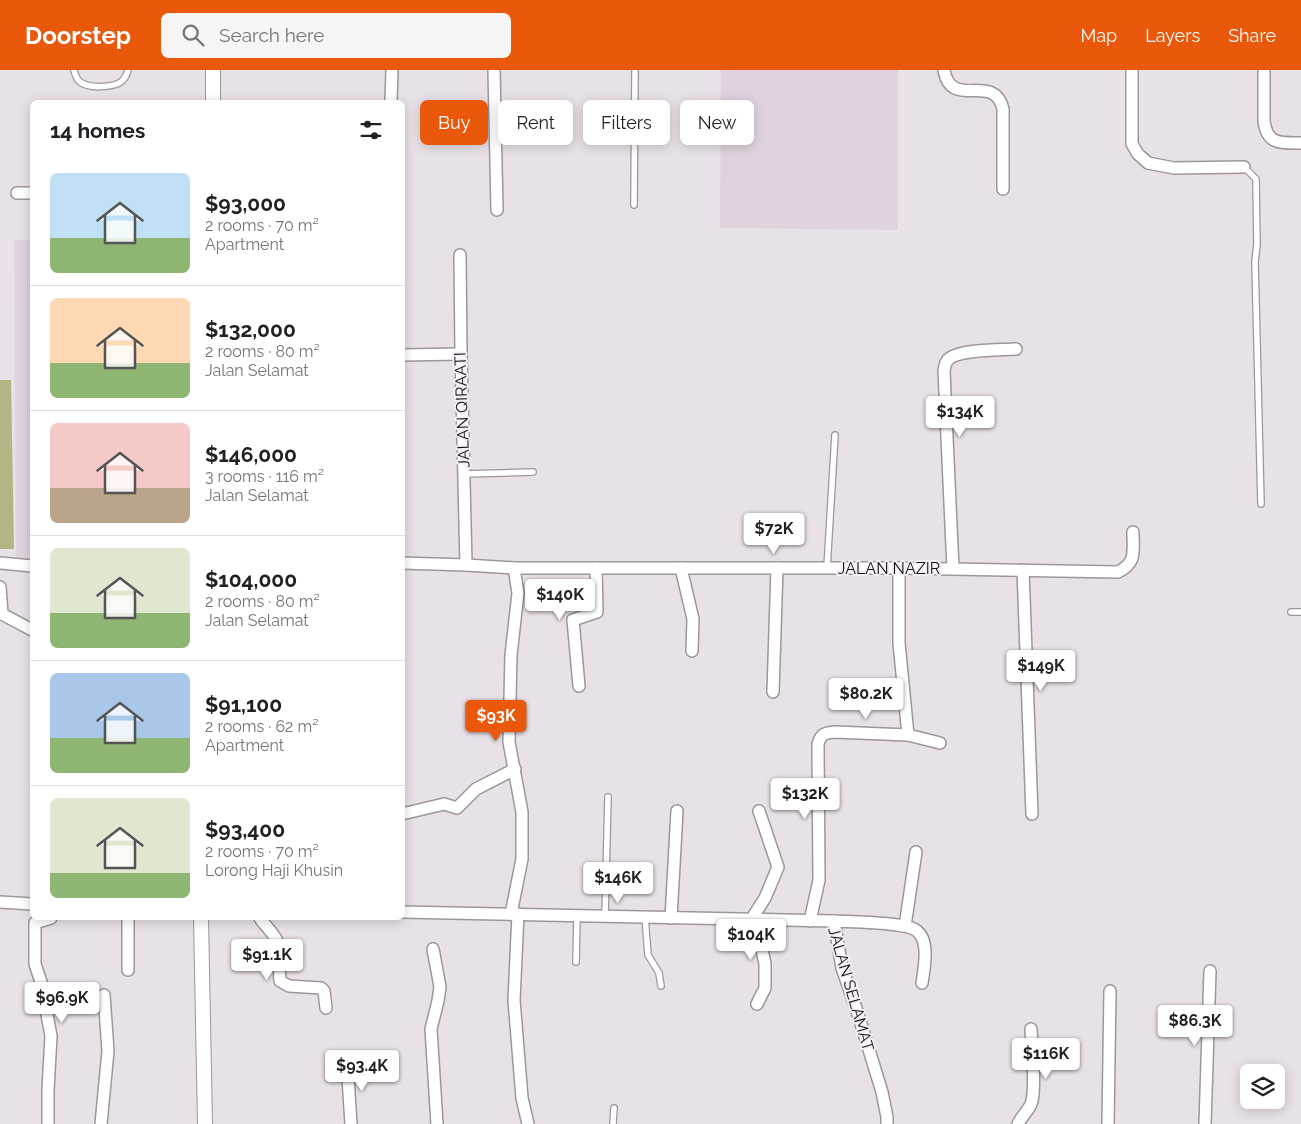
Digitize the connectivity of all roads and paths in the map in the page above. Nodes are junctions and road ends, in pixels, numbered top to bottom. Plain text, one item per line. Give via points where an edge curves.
1 (74, 70) edge
2 (128, 70) edge
3 (213, 70) edge
4 (392, 70) edge
5 (494, 70) edge
6 (635, 70) edge
7 (944, 70) edge
8 (1132, 70) edge
9 (1264, 70) edge
10 (213, 100) edge
11 (391, 100) edge
12 (1301, 143) edge
13 (1244, 167) joint
14 (1003, 189) dead end
15 (17, 193) dead end
16 (30, 193) edge
17 (634, 204) dead end
18 (497, 210) dead end
19 (460, 254) dead end
20 (1016, 349) dead end
21 (461, 354) junction
22 (405, 355) edge
23 (835, 434) dead end
24 (533, 472) dead end
25 (464, 474) junction
26 (1261, 504) dead end
27 (1133, 532) dead end
28 (0, 563) edge
29 (405, 564) edge
30 (466, 565) junction
31 (30, 566) edge
32 (514, 568) junction
33 (596, 568) junction
34 (681, 568) junction
35 (777, 568) junction
36 (827, 568) junction
37 (899, 568) junction
38 (953, 568) junction
39 (1023, 570) junction
40 (0, 587) edge
41 (1291, 612) dead end
42 (1301, 612) edge
43 (30, 629) edge
44 (692, 651) dead end
45 (578, 686) dead end
46 (773, 692) dead end
47 (908, 735) junction
48 (940, 743) dead end
49 (515, 769) junction
50 (608, 797) dead end
51 (677, 811) dead end
52 (759, 812) dead end
53 (405, 813) edge
54 (1032, 814) dead end
55 (916, 852) dead end
56 (0, 902) edge
57 (30, 904) edge
58 (405, 912) edge
59 (514, 914) junction
60 (577, 916) junction
61 (605, 917) junction
62 (645, 918) junction
63 (671, 918) junction
64 (45, 920) edge
65 (128, 920) edge
66 (201, 920) edge
67 (262, 920) edge
68 (754, 920) junction
69 (810, 921) junction
70 (834, 921) junction
71 (906, 926) junction
72 (433, 950) dead end
73 (576, 962) dead end
74 (128, 970) dead end
75 (1210, 971) dead end
76 (922, 983) dead end
77 (661, 986) dead end
78 (1110, 991) dead end
79 (104, 996) dead end
80 (757, 1004) dead end
81 (326, 1008) dead end
82 (1031, 1029) dead end
83 (348, 1062) dead end
84 (614, 1108) dead end
85 (48, 1124) edge
86 (101, 1124) edge
87 (205, 1124) edge
88 (351, 1124) edge
89 (438, 1124) edge
90 (528, 1124) edge
91 (613, 1124) edge
92 (887, 1124) edge
93 (1018, 1124) edge
94 (1108, 1124) edge
95 (1205, 1124) edge

1 - 2 lane via 80,82 101,87 121,82
3 - 10 street
4 - 11 street
5 - 18 street
6 - 17 lane
7 - 14 street via 952,87 991,92 1001,102
8 - 13 street via 1132,144 1148,163 1174,168
9 - 12 street via 1267,135 1281,143
13 - 26 lane via 1256,179
15 - 16 street
19 - 21 street, JALAN QIRAATI
20 - 38 street via 966,353 949,358 945,364
21 - 22 street
21 - 25 street, JALAN QIRAATI
23 - 36 lane
24 - 25 lane
25 - 30 street, JALAN QIRAATI
27 - 39 street, JALAN NAZIR via 1133,558 1126,568 1118,572
28 - 31 street
29 - 30 street, JALAN NAZIR
30 - 32 street, JALAN NAZIR
32 - 33 street, JALAN NAZIR
32 - 49 street via 518,593 510,655 509,742
33 - 34 street, JALAN NAZIR
33 - 45 street via 597,612 573,620
34 - 35 street, JALAN NAZIR
34 - 44 street via 693,619
35 - 36 street, JALAN NAZIR
35 - 46 street
36 - 37 street, JALAN NAZIR
37 - 38 street, JALAN NAZIR
37 - 47 street via 899,643
38 - 39 street, JALAN NAZIR
39 - 54 street
40 - 43 street via 2,614
41 - 42 lane
47 - 48 street
47 - 69 street via 835,732 825,733 820,738 819,880
49 - 53 street via 476,789 457,808 444,804
49 - 59 street via 522,812 522,858
50 - 61 lane
51 - 63 street
52 - 68 street via 778,867
55 - 71 street
56 - 57 street
58 - 59 street, JALAN SELAMAT
59 - 60 street, JALAN SELAMAT
59 - 90 street via 514,1000 522,1098
60 - 61 street, JALAN SELAMAT
60 - 73 lane
61 - 62 street, JALAN SELAMAT
62 - 63 street, JALAN SELAMAT
62 - 77 lane via 648,955 659,974
63 - 68 street, JALAN SELAMAT
64 - 85 street via 35,923 36,964 51,1036
65 - 74 street
66 - 87 street
67 - 81 street via 278,942 280,981 289,986 321,988
68 - 69 street, JALAN SELAMAT
68 - 80 street via 765,964 765,988
69 - 70 street, JALAN SELAMAT
70 - 71 street
70 - 92 street, JALAN SELAMAT via 842,968 882,1092
71 - 76 street via 917,931 923,940 926,959
72 - 89 street via 440,987 431,1029
75 - 95 street
78 - 94 street
79 - 86 street via 108,1051
82 - 93 street via 1032,1099 1030,1108
83 - 88 street
84 - 91 lane

